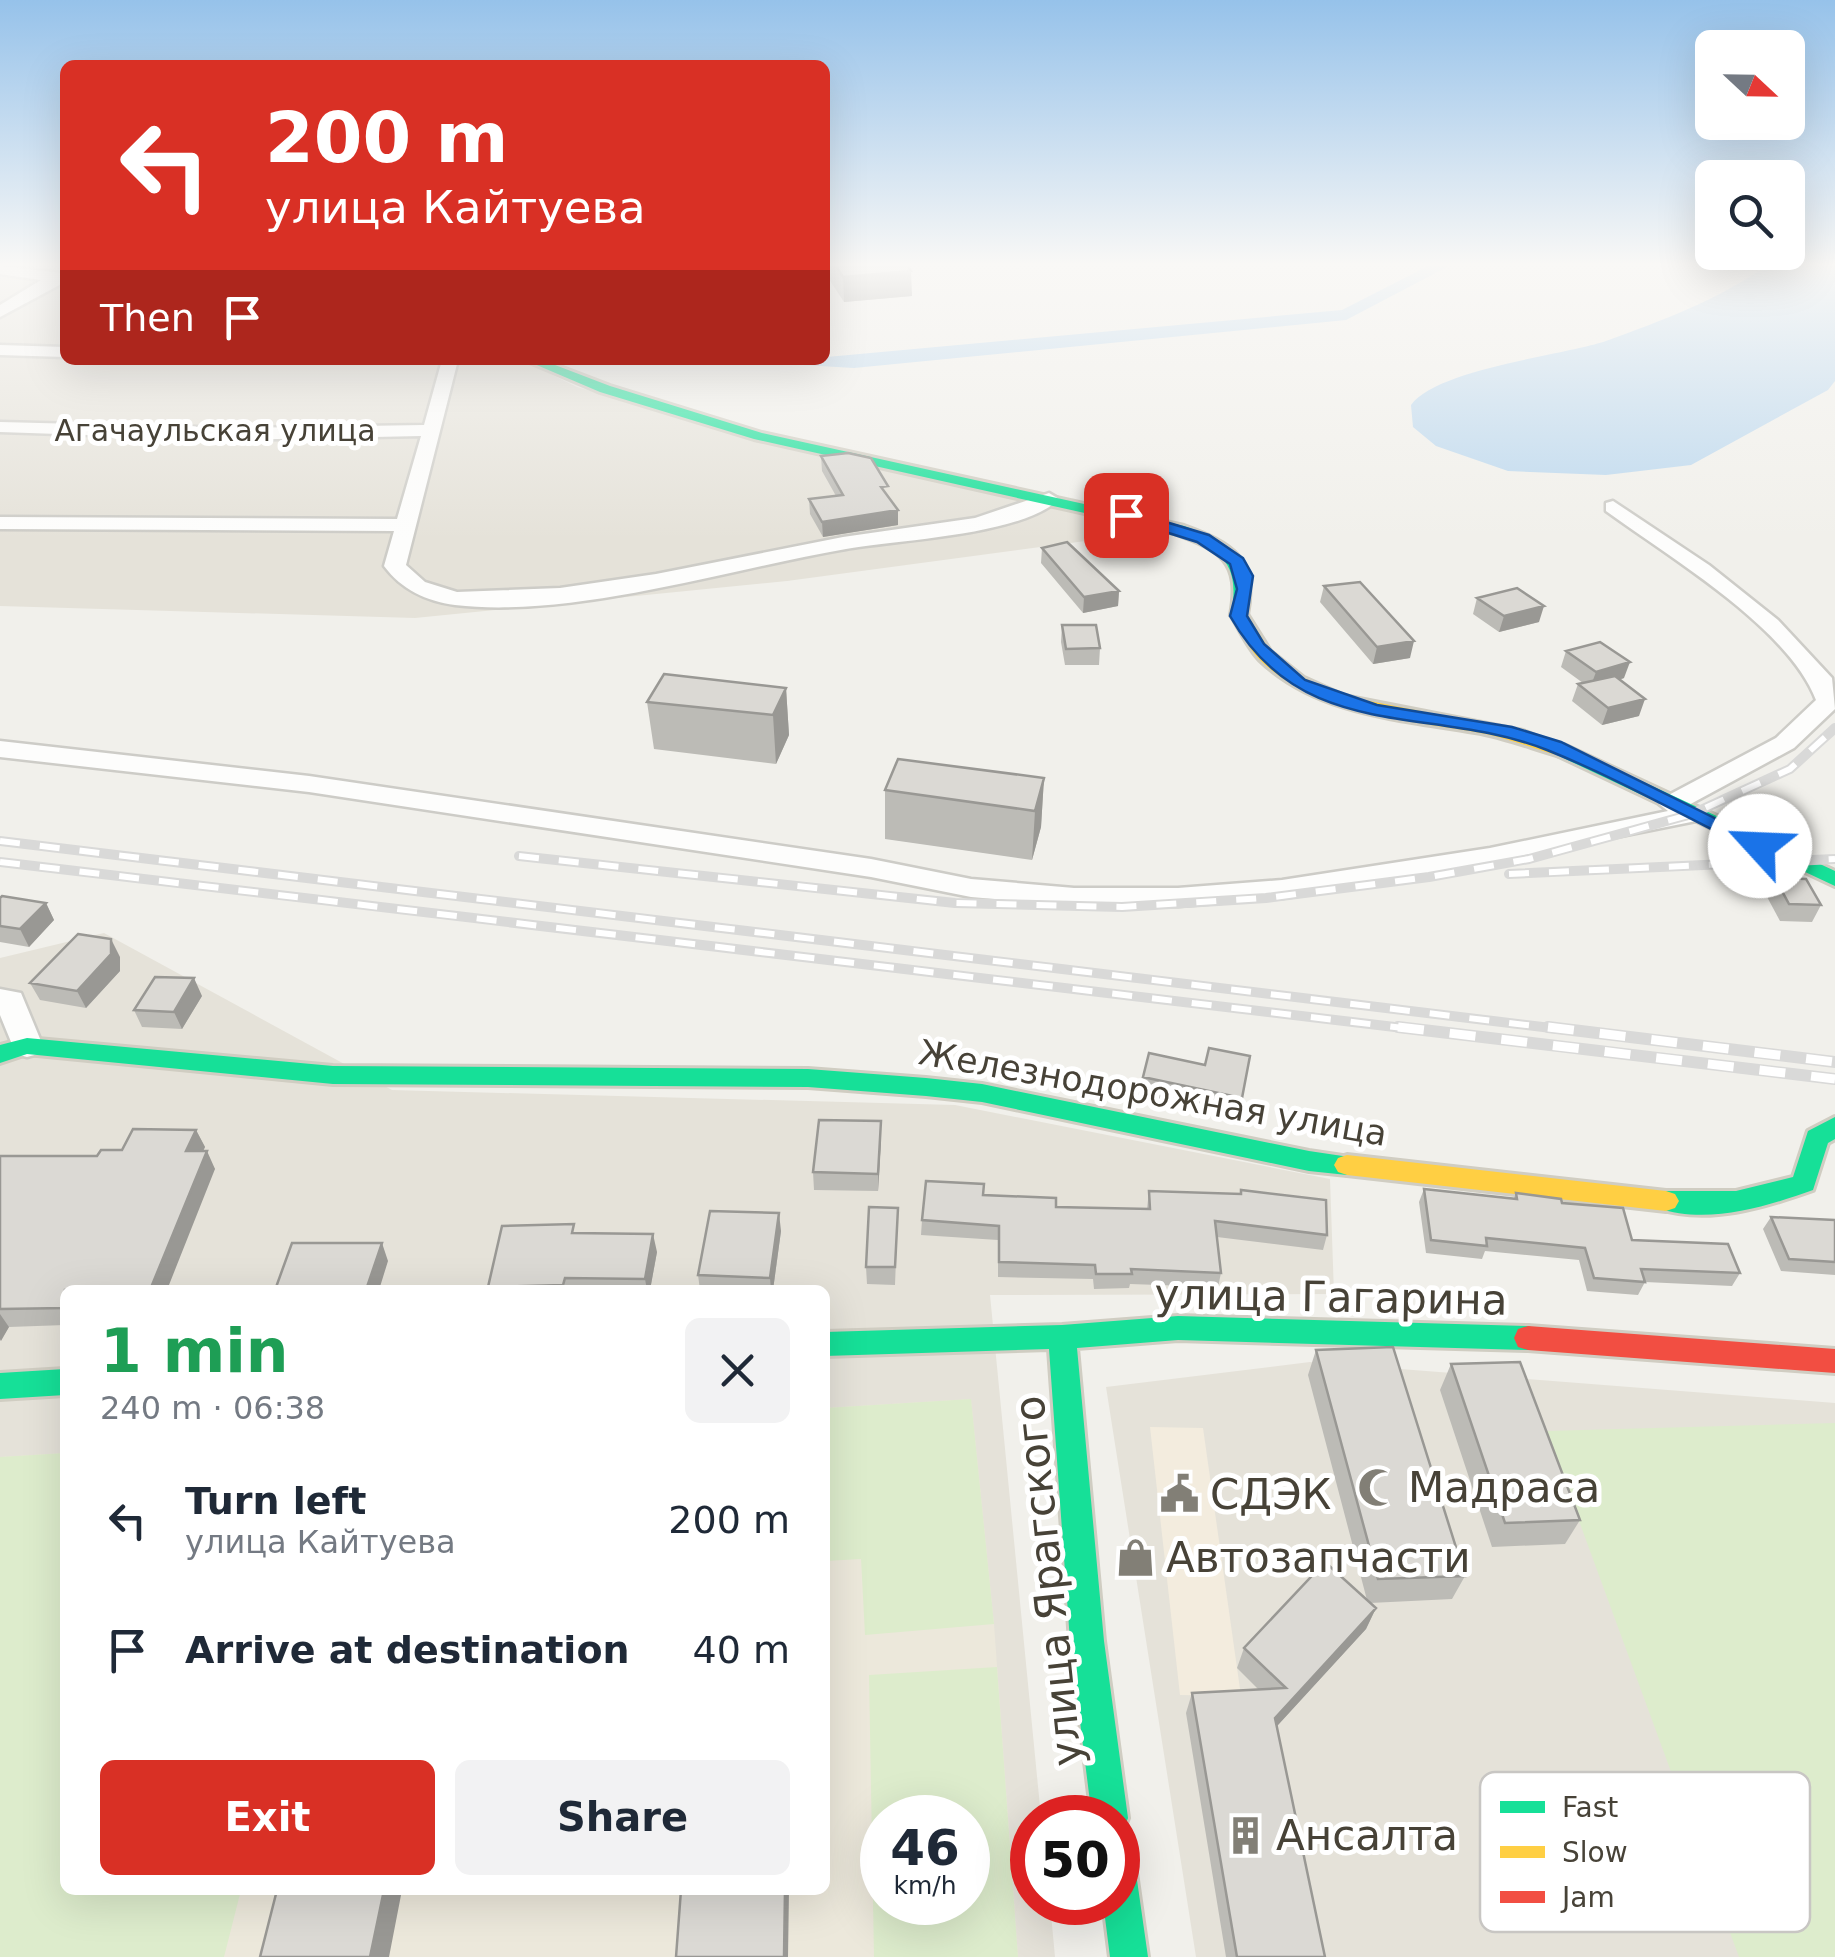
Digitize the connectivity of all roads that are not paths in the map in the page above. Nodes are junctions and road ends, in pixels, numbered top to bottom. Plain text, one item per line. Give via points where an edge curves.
1 (449, 365) edge
2 (542, 365) edge
3 (0, 427) edge
4 (430, 430) junction
5 (1049, 499) junction
6 (1614, 507) dead end
7 (0, 523) edge
8 (407, 525) junction
9 (0, 749) edge
10 (1682, 809) junction
11 (1835, 878) edge
12 (0, 1000) edge
13 (14, 1050) edge
14 (1835, 1126) edge
15 (1062, 1336) junction
16 (830, 1344) edge
17 (1835, 1361) edge
18 (60, 1382) edge
19 (0, 1386) edge
20 (1107, 1795) edge
21 (1125, 1925) edge
22 (1129, 1957) edge

1 - 4 street
2 - 5 main road via 597,388 776,438
3 - 4 street, Агачаульская улица via 236,434
4 - 8 street
5 - 8 street via 1010,518 710,570 555,594 468,598 442,596 403,578 394,566
5 - 10 main road via 1154,521 1203,538 1237,561 1246,589 1239,616 1257,647 1299,684 1374,710 1512,732
6 - 10 street via 1791,641 1828,687 1829,701 1785,743
7 - 8 street
9 - 10 street via 309,784 872,868 941,887 1056,899 1262,890 1502,855
10 - 11 main road
12 - 13 street via 10,1000
13 - 14 main road, Железнодорожная улица via 333,1075 808,1078 926,1087 1309,1161 1712,1206 1757,1200 1804,1183 1817,1138
15 - 16 main road, улица Гагарина
15 - 17 main road, улица Гагарина via 1178,1328 1516,1337
15 - 20 main road, улица Ярагского
18 - 19 main road
21 - 22 main road

